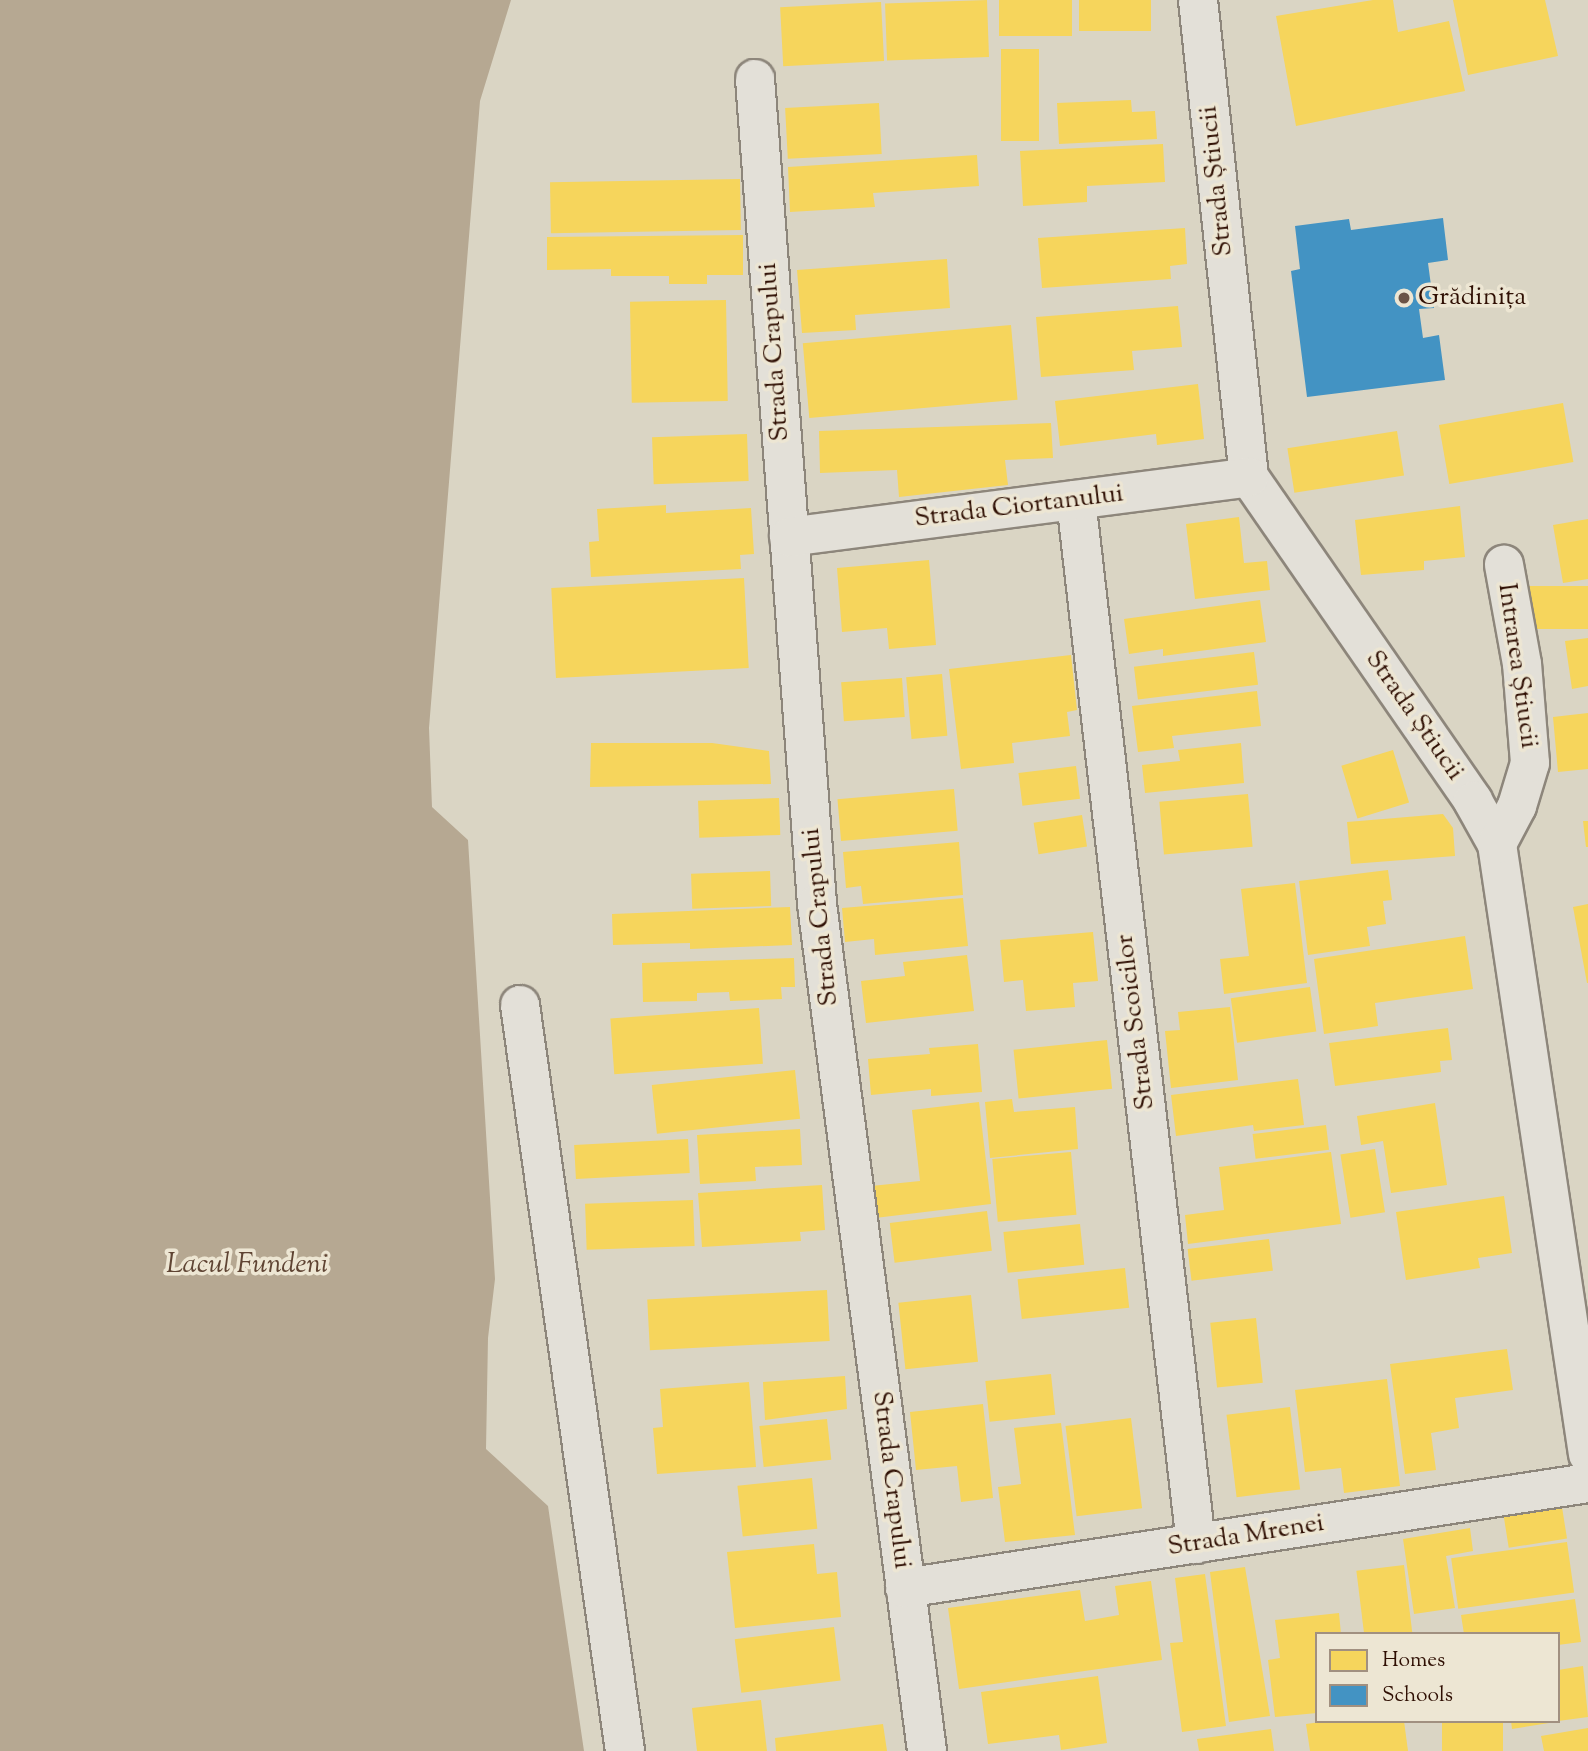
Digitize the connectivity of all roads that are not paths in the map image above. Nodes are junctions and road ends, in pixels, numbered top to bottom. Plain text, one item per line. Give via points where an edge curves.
1 (1198, 0) edge
2 (755, 79) dead end
3 (1250, 477) junction
4 (1076, 500) junction
5 (789, 537) junction
6 (1504, 565) dead end
7 (1497, 844) junction
8 (520, 1005) dead end
9 (1588, 1454) edge
10 (1588, 1483) edge
11 (1196, 1544) junction
12 (905, 1588) junction
13 (625, 1751) edge
14 (928, 1751) edge

1 - 3 street, Strada Știucii
2 - 5 street, Strada Crapului
3 - 4 street, Strada Ciortanului
3 - 7 street, Strada Știucii via 1473,801
4 - 5 street, Strada Ciortanului
4 - 11 street, Strada Scoicilor
5 - 12 street, Strada Crapului via 817,904
6 - 7 street, Intrarea Știucii via 1522,664 1530,763 1517,806
7 - 9 street, Strada Știucii
8 - 13 street
10 - 11 street, Strada Mrenei
11 - 12 street, Strada Mrenei
12 - 14 street, Strada Crapului

